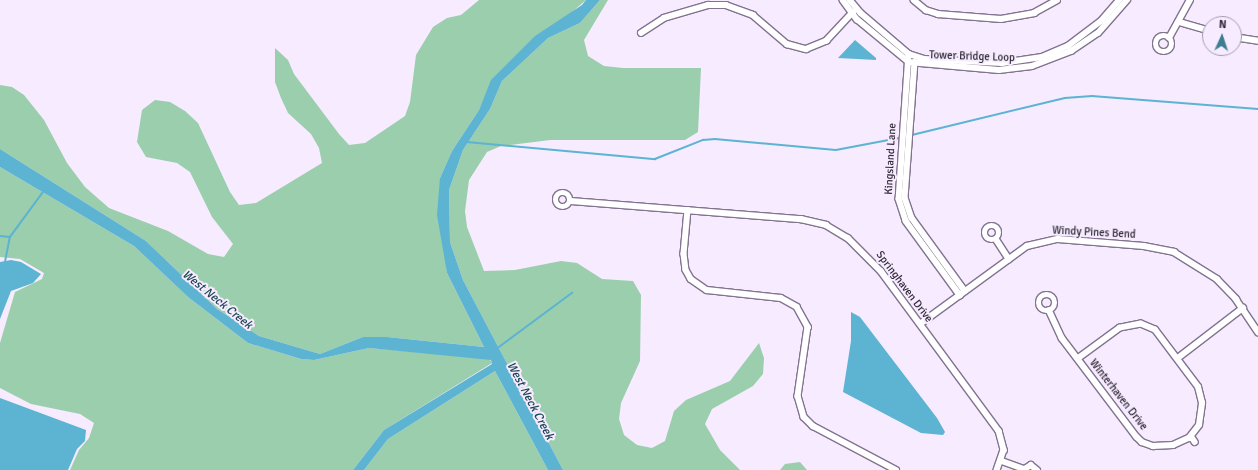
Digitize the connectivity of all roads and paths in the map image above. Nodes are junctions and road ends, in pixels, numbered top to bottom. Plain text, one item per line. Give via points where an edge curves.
1 (843, 0) edge
2 (850, 0) edge
3 (914, 0) edge
4 (1057, 0) edge
5 (1119, 0) edge
6 (1127, 0) edge
7 (1190, 0) edge
8 (857, 9) junction
9 (852, 13) junction
10 (1179, 22) junction
11 (1202, 29) edge
12 (641, 34) dead end
13 (1169, 38) dead end
14 (1242, 38) edge
15 (1258, 41) edge
16 (909, 54) junction
17 (916, 56) junction
18 (908, 62) junction
19 (915, 64) junction
20 (571, 201) dead end
21 (688, 210) junction
22 (996, 239) dead end
23 (1009, 259) junction
24 (965, 291) junction
25 (960, 295) junction
26 (1243, 308) junction
27 (1049, 310) dead end
28 (920, 324) junction
29 (1258, 332) edge
30 (1178, 358) junction
31 (1078, 359) junction
32 (1191, 436) junction
33 (1195, 442) dead end
34 (1002, 461) junction
35 (896, 470) edge
36 (997, 470) edge
37 (1023, 470) edge
38 (1037, 470) edge

1 - 9 street, Tower Bridge Loop
2 - 8 street, Tower Bridge Loop
3 - 4 street via 926,10 938,14 997,19 1034,13
5 - 17 street, Tower Bridge Loop via 1089,32 1068,46 1042,56 1002,63
6 - 19 street, Tower Bridge Loop via 1109,23 1093,36 1071,51 1043,63 999,70
7 - 10 street
8 - 9 street
8 - 16 street, Tower Bridge Loop
9 - 12 street via 826,41 806,49 787,44 753,15 726,5 708,5 664,18
9 - 18 street, Tower Bridge Loop
10 - 11 street
10 - 13 street
14 - 15 street
16 - 17 street, Tower Bridge Loop
16 - 18 street, Kingsland Lane
17 - 19 street, Kingsland Lane
18 - 19 street, Tower Bridge Loop
18 - 25 street, Kingsland Lane via 898,199 906,221
19 - 24 street, Kingsland Lane via 905,198 912,218
20 - 21 street, Springhaven Drive
21 - 28 street, Springhaven Drive via 801,219 837,231 868,256
21 - 35 street via 684,254 686,270 691,279 707,290 781,298 798,307 808,327 798,396 804,417 813,426
22 - 23 street
23 - 24 street, Windy Pines Bend
23 - 26 street, Windy Pines Bend via 1027,246 1058,240 1165,249 1184,257 1217,279
24 - 25 street, Windy Pines Bend
25 - 28 street, Windy Pines Bend
26 - 29 street, Windy Pines Bend
26 - 30 street
27 - 31 street, Winterhaven Drive via 1060,334
28 - 34 street, Springhaven Drive via 999,431 1004,444
30 - 31 street, Winterhaven Drive via 1155,330 1134,324 1114,331
30 - 32 street, Winterhaven Drive via 1196,383 1202,403 1201,419
31 - 32 street, Winterhaven Drive via 1142,442 1166,447
32 - 33 street
34 - 36 street, Springhaven Drive
34 - 37 street
37 - 38 street via 1031,465

